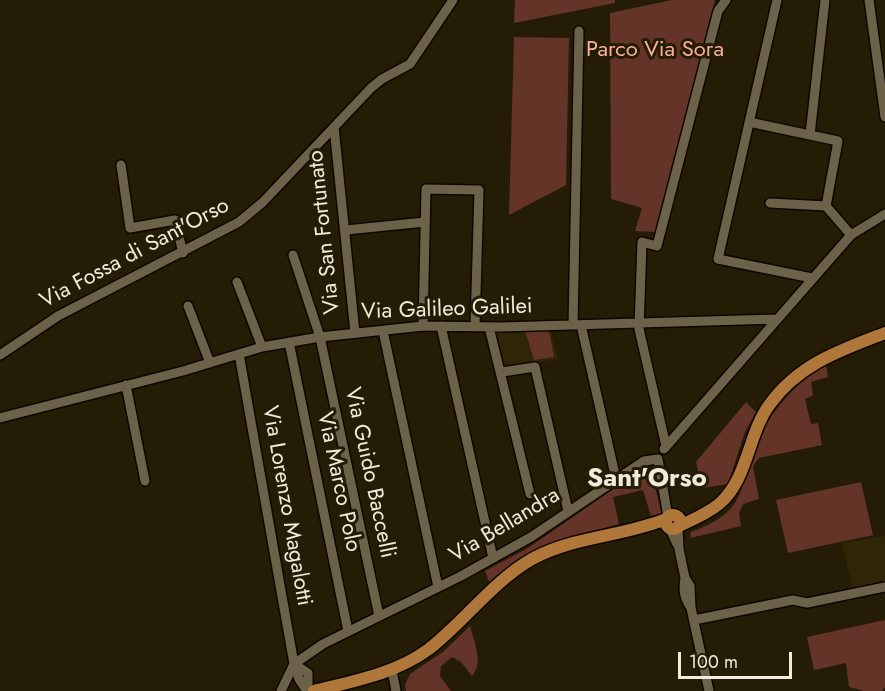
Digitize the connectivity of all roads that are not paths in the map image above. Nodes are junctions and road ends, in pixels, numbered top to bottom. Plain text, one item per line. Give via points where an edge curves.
1 (453, 0) edge
2 (726, 0) edge
3 (777, 0) edge
4 (825, 0) edge
5 (869, 0) edge
6 (579, 31) dead end
7 (885, 117) edge
8 (750, 122) junction
9 (334, 127) junction
10 (810, 135) junction
11 (121, 165) dead end
12 (770, 203) dead end
13 (826, 206) junction
14 (885, 214) edge
15 (426, 222) junction
16 (346, 230) junction
17 (851, 235) junction
18 (183, 253) junction
19 (293, 255) dead end
20 (812, 278) junction
21 (237, 282) dead end
22 (188, 306) dead end
23 (776, 319) junction
24 (639, 323) junction
25 (577, 325) junction
26 (441, 326) junction
27 (423, 327) junction
28 (476, 327) junction
29 (489, 327) junction
30 (383, 331) junction
31 (355, 333) junction
32 (885, 333) edge
33 (320, 337) junction
34 (289, 342) junction
35 (262, 347) junction
36 (239, 354) junction
37 (0, 355) edge
38 (210, 363) junction
39 (502, 372) junction
40 (126, 385) junction
41 (0, 418) edge
42 (666, 446) junction
43 (658, 459) junction
44 (616, 479) junction
45 (145, 481) dead end
46 (530, 494) dead end
47 (568, 512) junction
48 (673, 522) junction
49 (493, 558) junction
50 (438, 587) junction
51 (885, 587) edge
52 (379, 616) junction
53 (694, 620) junction
54 (348, 631) junction
55 (294, 664) junction
56 (392, 670) junction
57 (281, 691) edge
58 (313, 691) edge
59 (396, 691) edge
60 (709, 691) edge

1 - 9 street, Via Fossa di Sant'Orso via 410,64 382,79
2 - 24 street via 718,11 657,246 642,242
3 - 8 street
4 - 10 street
5 - 7 street
6 - 25 street
8 - 10 street
8 - 20 street via 718,259
9 - 16 street, Via San Fortunato
9 - 18 street, Via Fossa di Sant'Orso via 253,211
10 - 13 street via 838,141
11 - 18 street via 130,228 175,220
12 - 13 street
13 - 17 street
14 - 17 street
15 - 16 street
15 - 27 street
15 - 28 street via 426,189 479,190
16 - 31 street, Via San Fortunato
17 - 20 street
18 - 37 street, Via Fossa di Sant'Orso via 58,316
19 - 33 street, Via Guido Baccelli
20 - 23 street
21 - 35 street
22 - 38 street
23 - 24 street, Via Galileo Galilei
23 - 42 street
24 - 25 street, Via Galileo Galilei
24 - 42 street
25 - 29 street, Via Galileo Galilei
25 - 44 street
26 - 27 street, Via Galileo Galilei
26 - 28 street, Via Galileo Galilei
26 - 49 street
27 - 30 street, Via Galileo Galilei
28 - 29 street, Via Galileo Galilei
29 - 39 street
30 - 31 street, Via Galileo Galilei
30 - 50 street
31 - 33 street, Via Galileo Galilei
32 - 48 main road via 829,355 793,379 760,419 733,488 721,503 702,515
33 - 34 street, Via Galileo Galilei
33 - 52 street, Via Guido Baccelli
34 - 35 street, Via Galileo Galilei
34 - 54 street, Via Marco Polo
35 - 36 street, Via Galileo Galilei
36 - 38 street, Via Galileo Galilei
36 - 55 street, Via Lorenzo Magalotti
38 - 40 street, Via Galileo Galilei
39 - 46 street
39 - 47 street via 535,367
40 - 41 street, Via Galileo Galilei
40 - 45 street
42 - 43 street
43 - 44 street, Via Bellandra via 644,461
43 - 48 street
44 - 47 street, Via Bellandra
47 - 49 street, Via Bellandra
48 - 53 street via 685,578 683,587
48 - 56 main road via 580,539 530,560 434,645
49 - 50 street, Via Bellandra
50 - 52 street, Via Bellandra
51 - 53 street
52 - 54 street, Via Bellandra
53 - 60 street
54 - 55 street, Via Bellandra
55 - 57 street
55 - 58 street, Via Lorenzo Magalotti via 298,679
55 - 58 street via 306,670
56 - 58 main road
56 - 59 street

